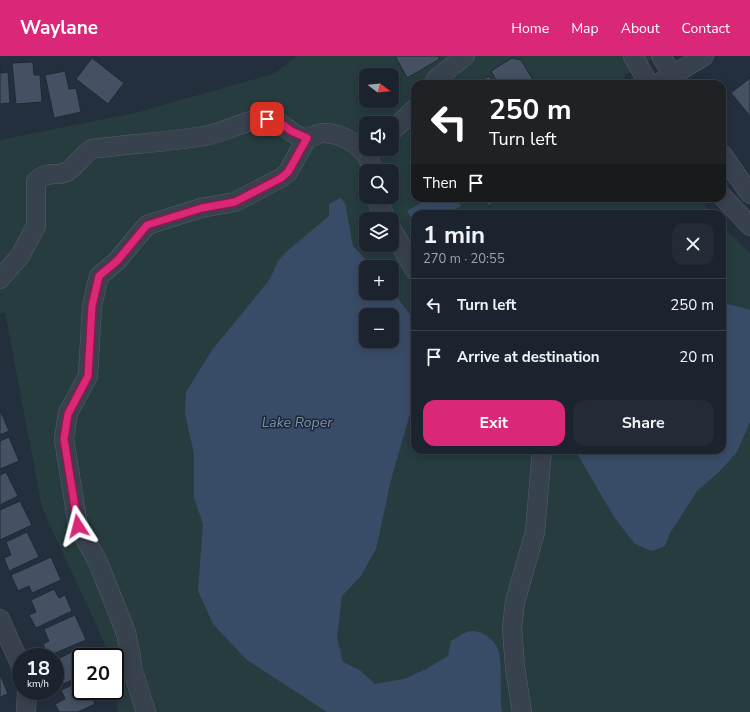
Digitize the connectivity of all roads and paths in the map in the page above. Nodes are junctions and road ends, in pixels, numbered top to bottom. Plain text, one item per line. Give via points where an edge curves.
1 (465, 56) edge
2 (633, 56) edge
3 (661, 56) edge
4 (704, 56) edge
5 (436, 80) edge
6 (647, 80) edge
7 (669, 80) edge
8 (670, 80) edge
9 (411, 113) edge
10 (399, 124) edge
11 (307, 138) junction
12 (359, 141) edge
13 (726, 160) edge
14 (750, 194) edge
15 (726, 200) edge
16 (750, 226) edge
17 (399, 242) edge
18 (411, 263) edge
19 (0, 279) edge
20 (542, 454) edge
21 (0, 619) edge
22 (13, 648) edge
23 (27, 700) edge
24 (26, 712) edge
25 (146, 712) edge
26 (522, 712) edge

1 - 5 street
2 - 6 street
3 - 7 street
4 - 8 street
9 - 10 street
11 - 12 street via 325,133 339,134
11 - 19 street via 291,131 277,120 267,119 240,124 205,136 92,149 68,171 45,174 36,181 36,226 20,256
11 - 25 street via 288,172 281,178 235,202 202,208 147,225 117,261 99,276 92,306 88,376 68,414 64,439 78,526 98,562 126,633 133,674
13 - 14 street
15 - 16 street
17 - 18 street
20 - 26 street via 535,532 515,602 512,628
21 - 22 street
23 - 24 street

